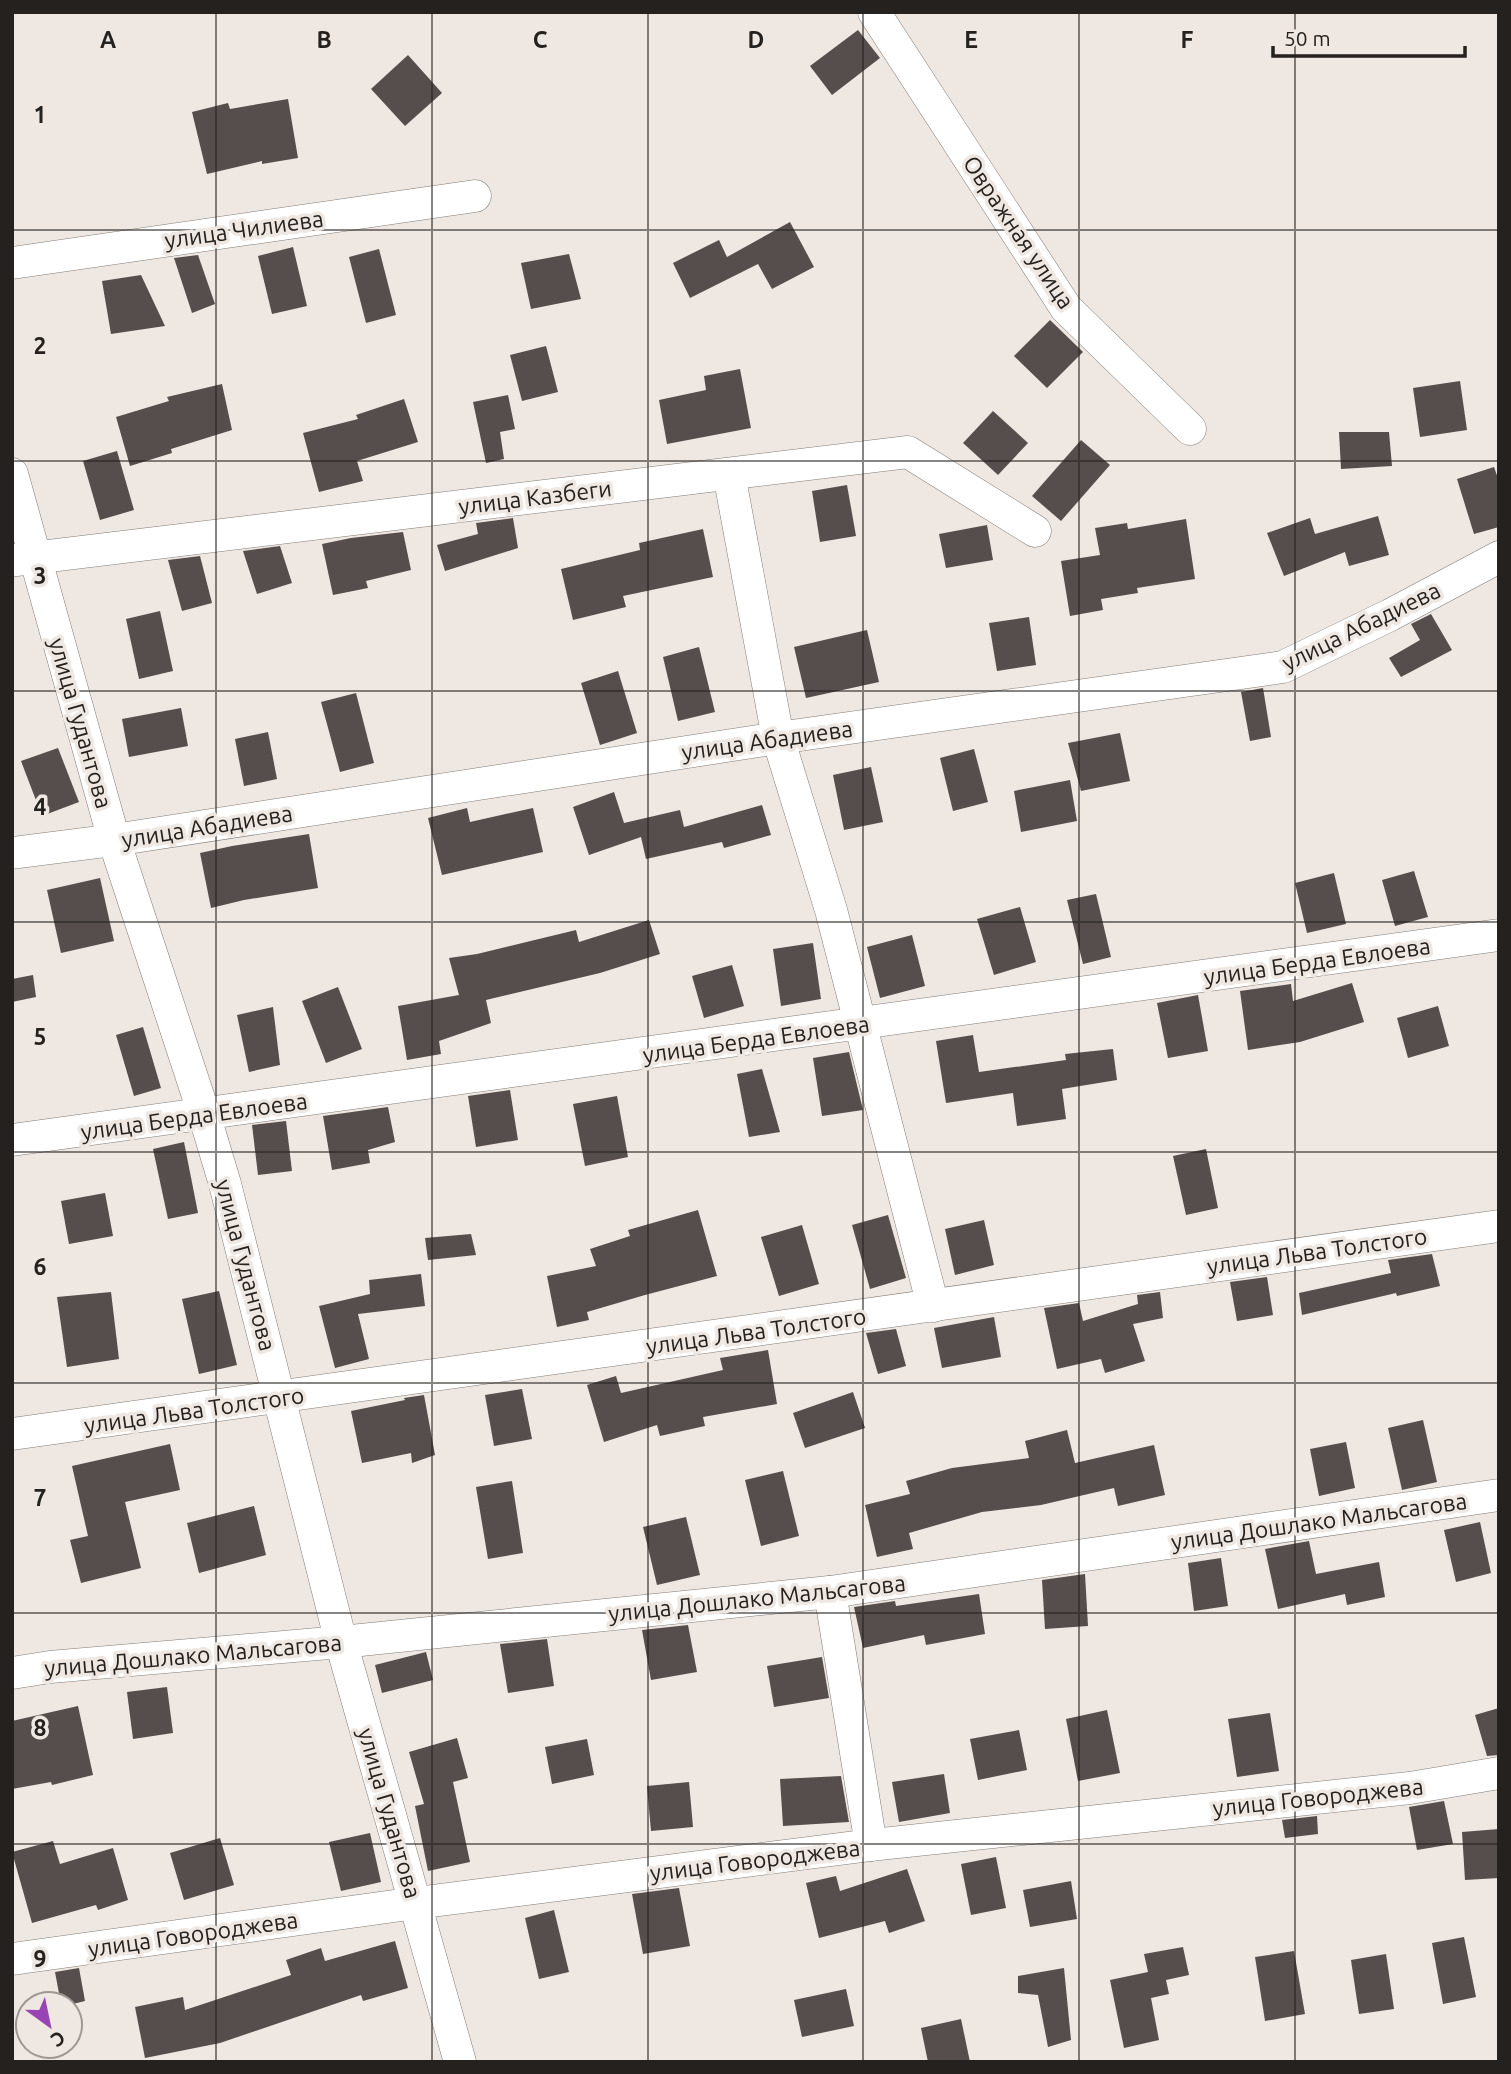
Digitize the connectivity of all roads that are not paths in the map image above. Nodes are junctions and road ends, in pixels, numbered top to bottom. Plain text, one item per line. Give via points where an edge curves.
1 (874, 12) edge
2 (475, 196) dead end
3 (12, 263) edge
4 (1190, 429) dead end
5 (12, 474) edge
6 (729, 474) junction
7 (1035, 531) dead end
8 (1499, 556) edge
9 (23, 559) edge
10 (778, 738) junction
11 (114, 840) junction
12 (12, 853) edge
13 (1499, 935) edge
14 (862, 1024) junction
15 (204, 1114) junction
16 (12, 1140) edge
17 (1499, 1226) edge
18 (933, 1306) junction
19 (281, 1398) junction
20 (12, 1434) edge
21 (1497, 1501) edge
22 (830, 1592) junction
23 (341, 1642) junction
24 (12, 1673) edge
25 (1499, 1773) edge
26 (872, 1845) junction
27 (416, 1903) junction
28 (12, 1959) edge
29 (460, 2062) edge

1 - 4 street, Овражная улица via 1066,308
2 - 3 street, улица Чилиева
5 - 9 street, улица Гудантова
6 - 7 street, улица Казбеги via 908,452
6 - 9 street, улица Казбеги
6 - 10 street
8 - 10 street, улица Абадиева via 1283,667
9 - 11 street, улица Гудантова
10 - 11 street, улица Абадиева
10 - 14 street
11 - 12 street, улица Абадиева
11 - 15 street, улица Гудантова
13 - 14 street, улица Берда Евлоева
14 - 15 street, улица Берда Евлоева
14 - 18 street
15 - 16 street, улица Берда Евлоева
15 - 19 street, улица Гудантова
17 - 18 street, улица Льва Толстого
18 - 19 street, улица Льва Толстого
19 - 20 street, улица Льва Толстого
19 - 23 street, улица Гудантова
21 - 22 street, улица Дошлако Мальсагова
22 - 23 street, улица Дошлако Мальсагова
22 - 26 street
23 - 24 street, улица Дошлако Мальсагова
23 - 27 street, улица Гудантова
25 - 26 street, улица Говороджева via 1410,1788
26 - 27 street, улица Говороджева
27 - 28 street, улица Говороджева
27 - 29 street, улица Гудантова

